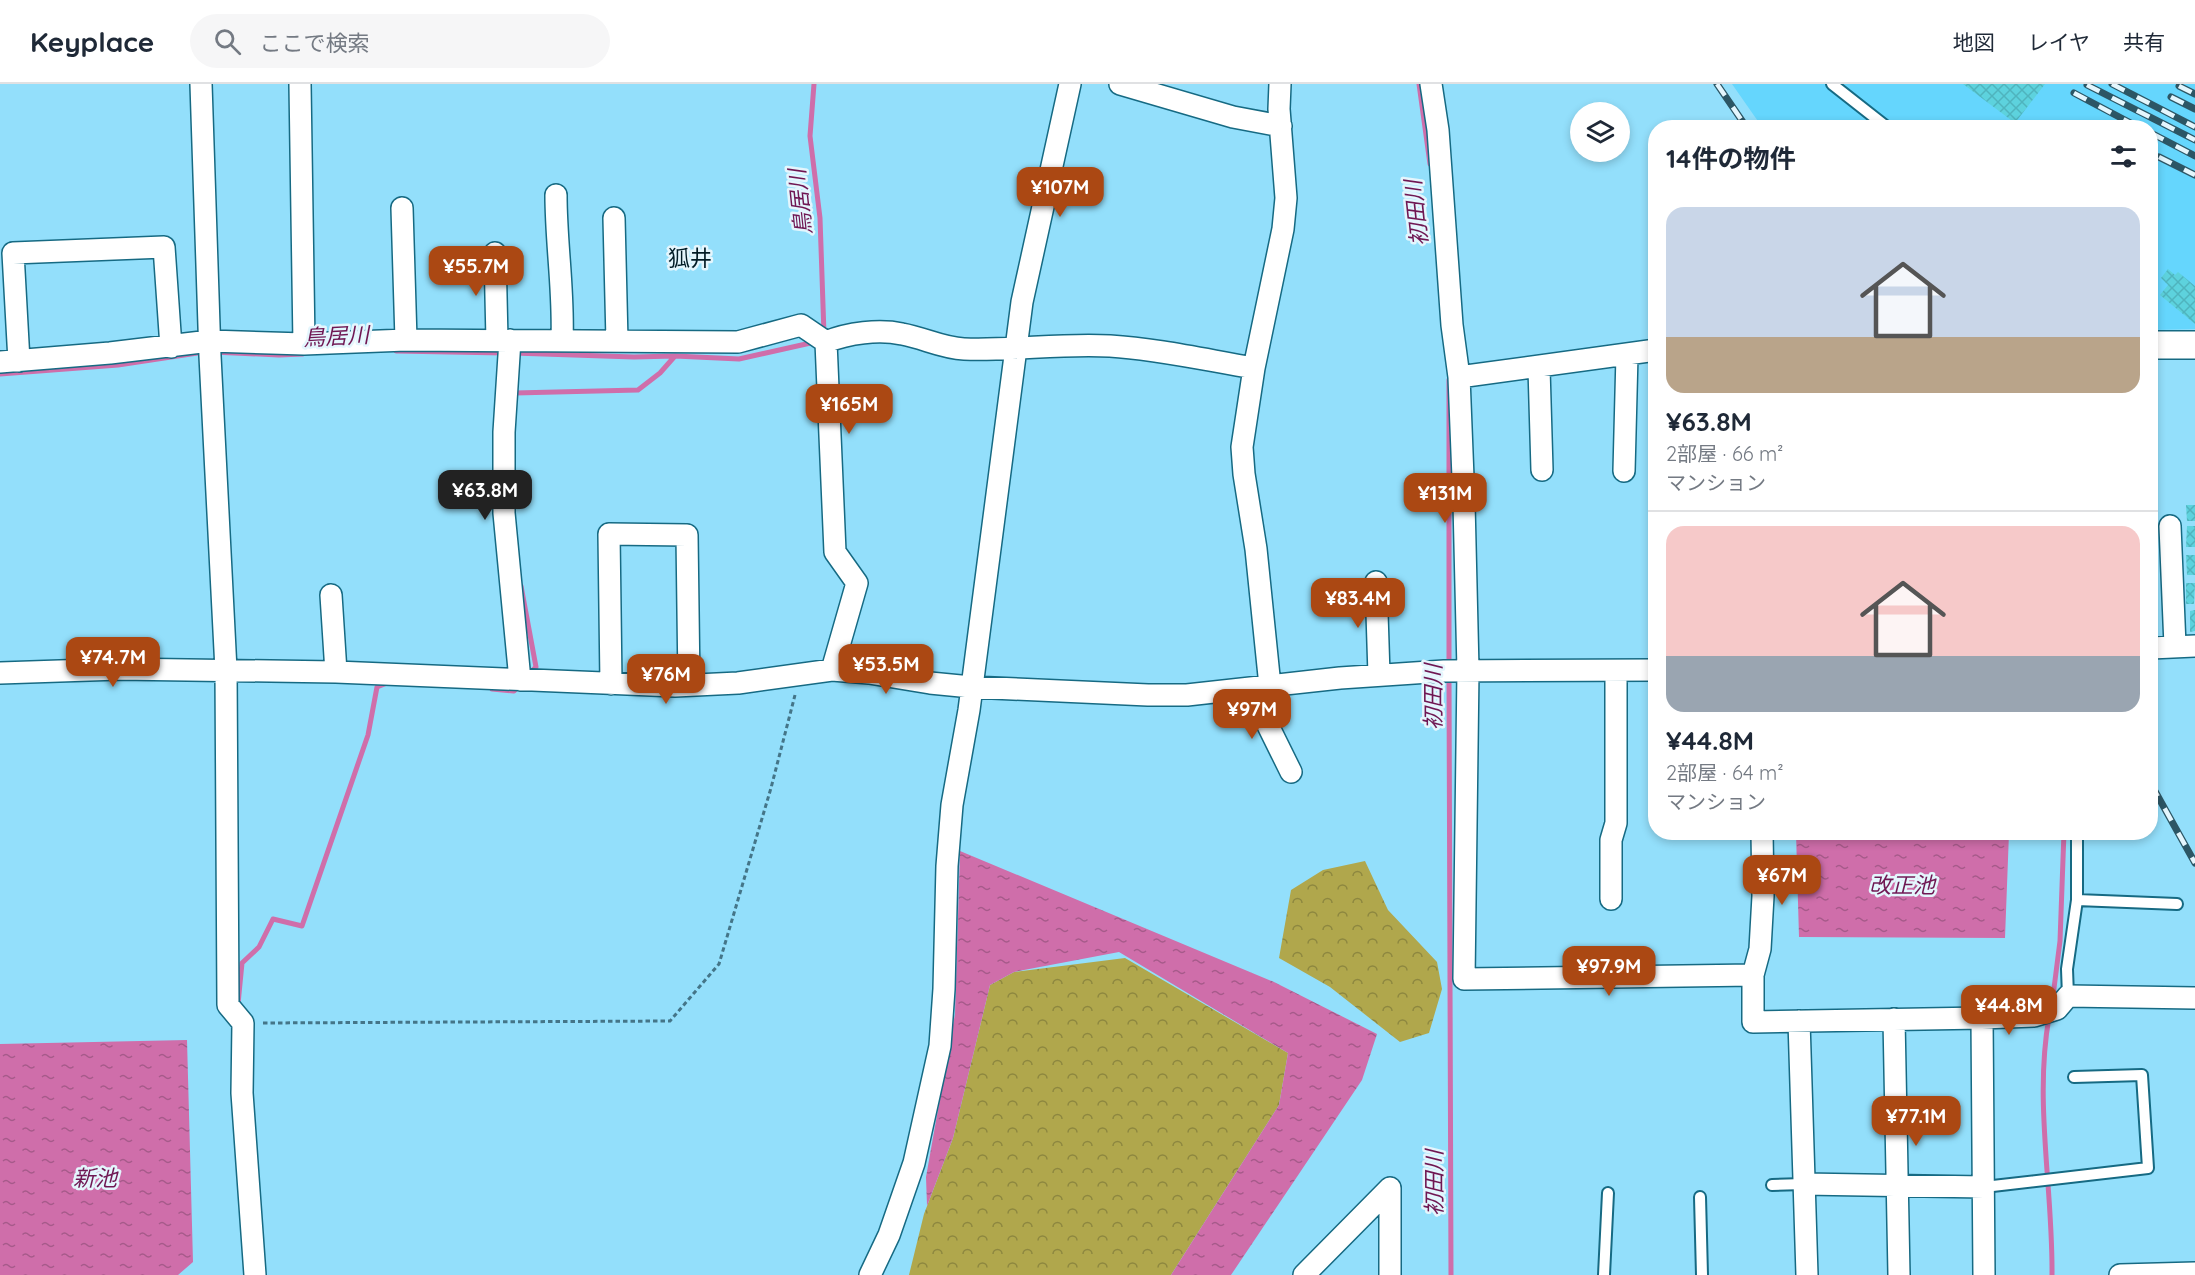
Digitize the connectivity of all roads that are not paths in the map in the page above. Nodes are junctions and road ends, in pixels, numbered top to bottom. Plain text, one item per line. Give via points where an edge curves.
1 (201, 84) edge
2 (300, 84) edge
3 (1070, 84) edge
4 (1120, 84) edge
5 (1280, 84) edge
6 (1431, 84) edge
7 (1832, 84) edge
8 (1878, 120) edge
9 (1281, 126) junction
10 (556, 195) dead end
11 (402, 208) dead end
12 (614, 218) dead end
13 (495, 253) dead end
14 (406, 340) junction
15 (562, 340) junction
16 (617, 341) junction
17 (826, 342) junction
18 (304, 344) junction
19 (171, 347) junction
20 (505, 347) junction
21 (1016, 348) junction
22 (210, 349) junction
23 (1648, 351) edge
24 (1627, 355) junction
25 (10, 361) edge
26 (1254, 368) junction
27 (1539, 368) junction
28 (1459, 377) junction
29 (1542, 470) dead end
30 (1624, 471) dead end
31 (2170, 526) dead end
32 (1376, 582) dead end
33 (331, 595) dead end
34 (2185, 646) edge
35 (2158, 648) edge
36 (226, 670) junction
37 (832, 670) junction
38 (1468, 670) junction
39 (1648, 670) edge
40 (1616, 671) junction
41 (336, 672) junction
42 (0, 673) edge
43 (1379, 675) junction
44 (525, 680) junction
45 (610, 684) junction
46 (689, 685) junction
47 (971, 687) junction
48 (1260, 687) junction
49 (1291, 772) dead end
50 (1762, 840) edge
51 (2076, 840) edge
52 (1611, 899) dead end
53 (2076, 900) junction
54 (2177, 904) dead end
55 (1753, 975) junction
56 (2195, 998) edge
57 (2063, 1003) junction
58 (1982, 1018) junction
59 (1894, 1019) junction
60 (1799, 1021) junction
61 (2074, 1077) dead end
62 (1804, 1184) junction
63 (1772, 1185) dead end
64 (1897, 1186) junction
65 (1984, 1187) junction
66 (1608, 1193) dead end
67 (1700, 1197) dead end
68 (2195, 1273) edge
69 (255, 1275) edge
70 (870, 1275) edge
71 (1305, 1275) edge
72 (1390, 1275) edge
73 (1604, 1275) edge
74 (1702, 1275) edge
75 (1807, 1275) edge
76 (1899, 1275) edge
77 (1984, 1275) edge
78 (2120, 1275) edge

1 - 22 street
2 - 18 street
3 - 21 street via 1029,267
4 - 9 street via 1233,117
5 - 9 street
6 - 28 street
7 - 8 lane
9 - 26 street via 1286,198 1283,229
10 - 15 street via 564,303
11 - 14 street
12 - 16 street
13 - 20 street
14 - 18 street
14 - 20 street
15 - 16 street
15 - 20 street
16 - 17 street via 738,342 801,325
17 - 21 street via 855,334 891,332 952,347
17 - 37 street via 835,552 857,583
18 - 22 street
19 - 22 street
19 - 25 street
19 - 25 street via 164,247 13,253
20 - 44 street via 504,513
21 - 26 street via 1109,346
21 - 47 street
22 - 36 street
23 - 24 street
24 - 27 street
24 - 30 street
26 - 48 street via 1242,447 1256,549
27 - 28 street
27 - 29 street
28 - 38 street
31 - 34 street
32 - 43 street
33 - 41 street
34 - 35 street
36 - 41 street
36 - 42 street
36 - 69 street via 228,1005 243,1023 242,1093
37 - 46 street via 738,683
37 - 47 street
38 - 40 street
38 - 43 street
38 - 55 street via 1464,979
39 - 40 street
40 - 52 street via 1616,823 1611,840
41 - 44 street
43 - 48 street
44 - 45 street
45 - 46 street
45 - 46 street via 609,534 687,535
47 - 48 street via 1187,695
47 - 70 street via 948,835 940,1046 914,1162 889,1235
48 - 49 street
50 - 55 street via 1760,949
51 - 53 lane
53 - 54 lane
53 - 57 lane
55 - 60 street via 1753,1022
56 - 57 street
57 - 58 street via 2034,1016
58 - 59 street
58 - 65 street
59 - 60 street
59 - 64 street
60 - 62 street
61 - 65 lane via 2142,1076 2148,1168
62 - 63 lane
62 - 64 street
62 - 75 street
64 - 65 street
64 - 76 street
65 - 77 street
66 - 73 lane
67 - 74 lane
68 - 78 street
71 - 72 street via 1390,1188

